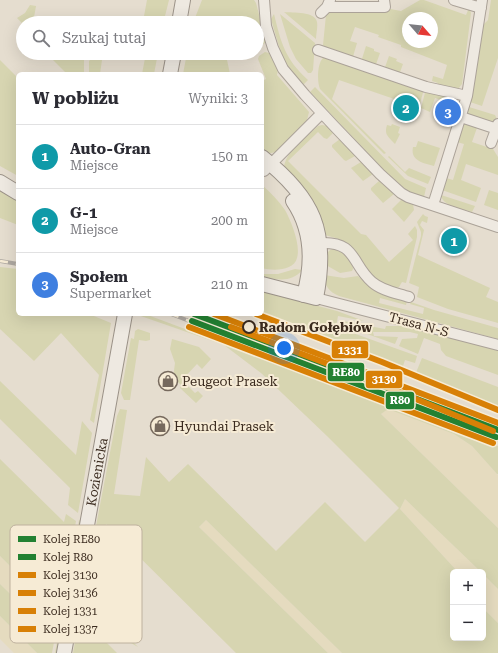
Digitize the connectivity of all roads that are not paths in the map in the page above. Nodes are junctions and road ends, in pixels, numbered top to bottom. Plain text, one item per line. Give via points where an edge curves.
1 (183, 0) edge
2 (264, 0) edge
3 (384, 0) edge
4 (454, 0) edge
5 (481, 4) edge
6 (326, 6) edge
7 (180, 16) edge
8 (318, 50) dead end
9 (173, 60) edge
10 (170, 72) edge
11 (467, 96) junction
12 (322, 114) junction
13 (461, 117) junction
14 (497, 127) edge
15 (491, 143) dead end
16 (265, 165) edge
17 (0, 182) edge
18 (16, 191) edge
19 (433, 205) junction
20 (498, 227) edge
21 (320, 243) junction
22 (264, 284) edge
23 (310, 296) junction
24 (410, 297) dead end
25 (125, 316) edge
26 (498, 345) edge
27 (87, 525) edge
28 (66, 643) edge
29 (64, 653) edge

1 - 7 main road
2 - 12 street via 266,26 283,69
3 - 6 street via 385,7
4 - 5 street
5 - 11 street
8 - 11 street via 426,87
9 - 10 main road
11 - 13 street
12 - 16 street
12 - 19 street via 401,193
13 - 14 street
13 - 19 street
14 - 15 street
16 - 21 main road via 290,181 300,194 314,219
16 - 23 main road via 302,215 310,248
17 - 18 main road
19 - 20 street
21 - 23 main road via 321,269
21 - 24 street via 340,245 352,254 374,284
22 - 23 main road
23 - 26 street, Trasa N-S
25 - 27 main road, Kozienicka
28 - 29 main road, Kozienicka

